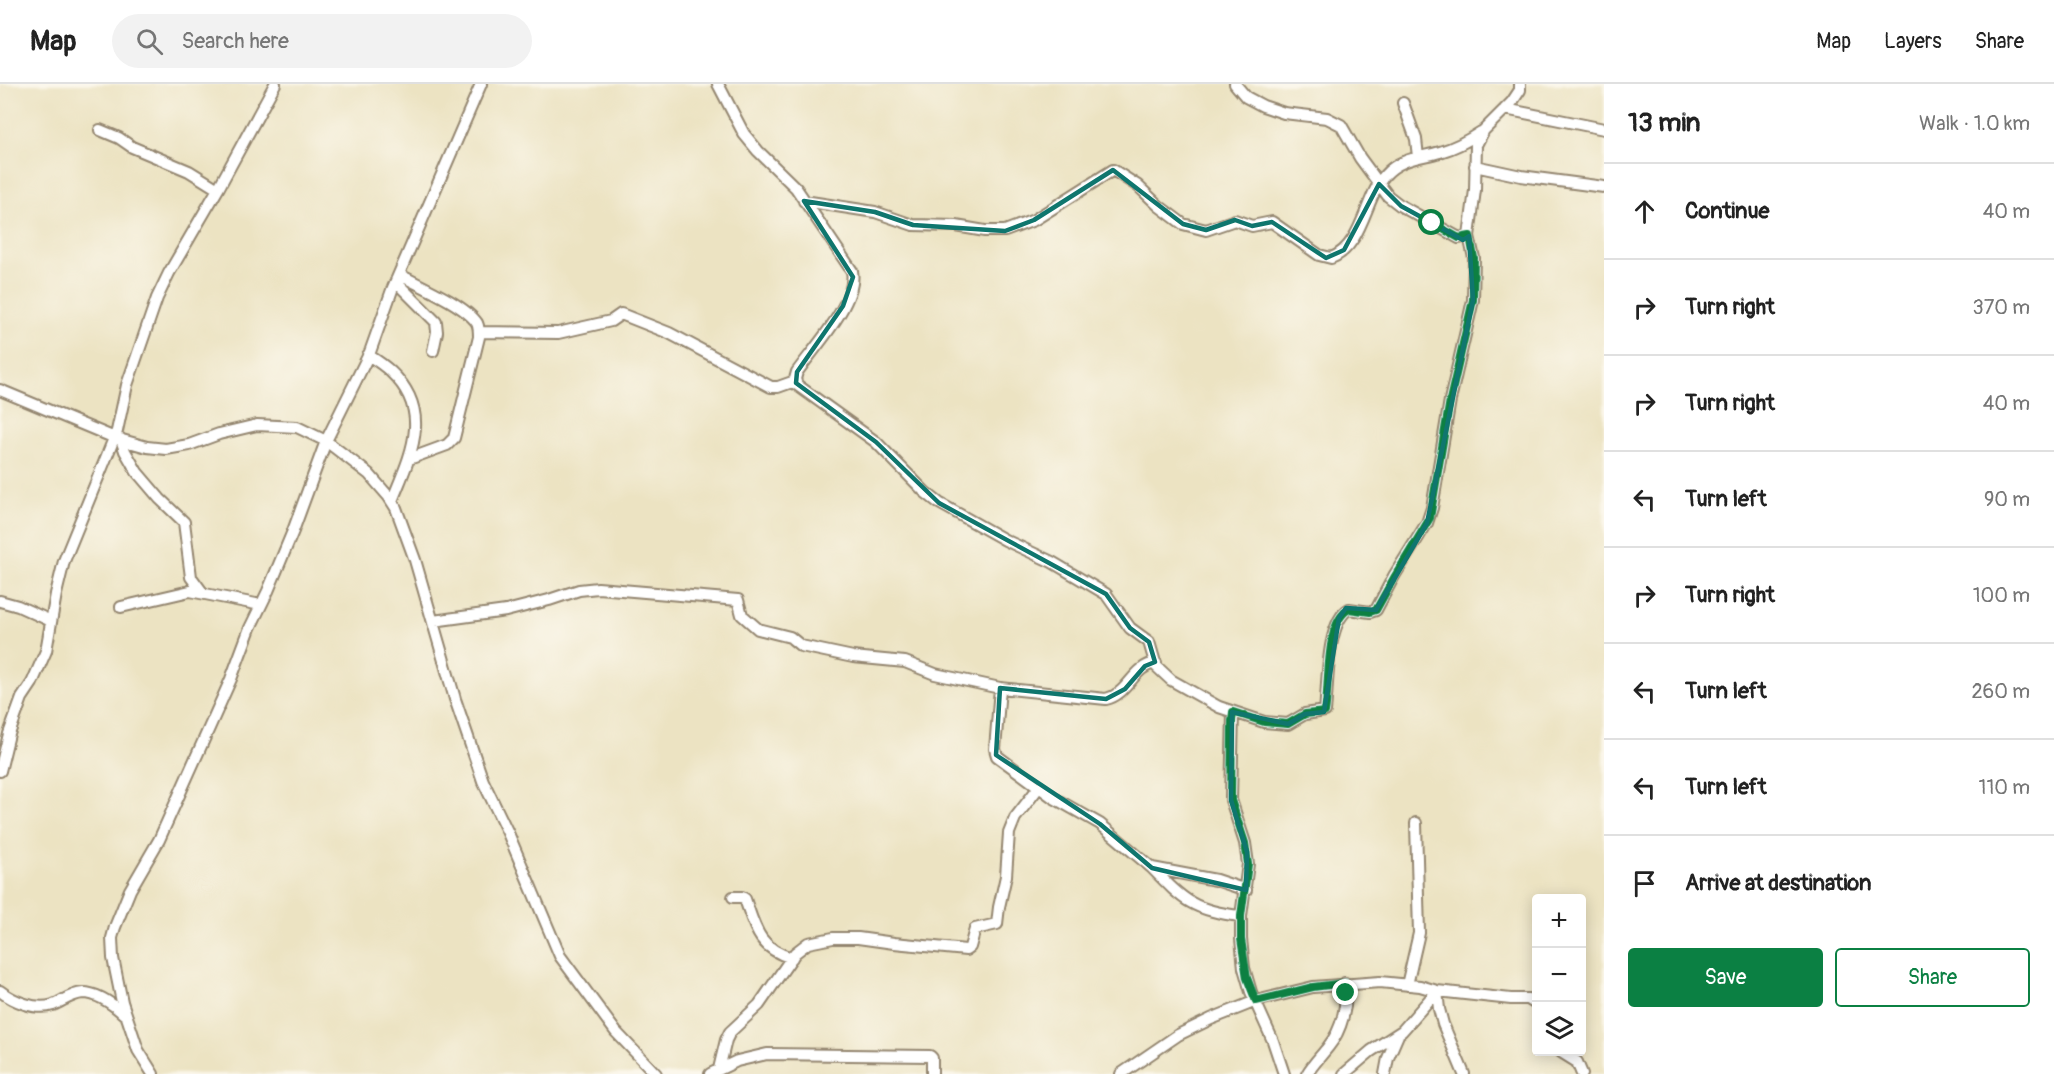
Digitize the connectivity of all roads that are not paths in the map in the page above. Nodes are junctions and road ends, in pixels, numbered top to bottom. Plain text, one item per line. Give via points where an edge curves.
1 (275, 84) edge
2 (481, 84) edge
3 (718, 84) edge
4 (1235, 84) edge
5 (1521, 84) edge
6 (1403, 103) dead end
7 (1505, 109) junction
8 (1604, 129) edge
9 (100, 130) dead end
10 (1484, 130) junction
11 (1418, 157) junction
12 (1475, 166) junction
13 (1379, 184) junction
14 (1604, 187) edge
15 (218, 189) junction
16 (804, 201) junction
17 (1470, 236) junction
18 (398, 278) junction
19 (479, 332) junction
20 (433, 351) dead end
21 (368, 355) junction
22 (795, 381) junction
23 (0, 390) edge
24 (118, 439) junction
25 (326, 441) junction
26 (409, 459) junction
27 (392, 501) junction
28 (202, 592) junction
29 (0, 601) edge
30 (261, 605) junction
31 (121, 607) dead end
32 (51, 621) junction
33 (433, 621) junction
34 (1156, 663) junction
35 (1000, 688) junction
36 (1233, 712) junction
37 (0, 771) edge
38 (1039, 787) junction
39 (1416, 823) dead end
40 (1152, 868) junction
41 (1246, 890) junction
42 (733, 897) dead end
43 (1241, 916) junction
44 (792, 958) junction
45 (1345, 983) junction
46 (1407, 985) junction
47 (0, 991) edge
48 (1437, 991) junction
49 (1256, 1001) junction
50 (1533, 1002) edge
51 (126, 1016) junction
52 (1399, 1034) junction
53 (1567, 1056) edge
54 (715, 1071) edge
55 (153, 1074) edge
56 (656, 1074) edge
57 (932, 1074) edge
58 (1121, 1074) edge
59 (1284, 1074) edge
60 (1307, 1074) edge
61 (1344, 1074) edge
62 (1385, 1074) edge
63 (1464, 1074) edge
64 (1582, 1074) edge

1 - 15 street
2 - 18 street
3 - 16 street via 744,134
4 - 13 street via 1246,97 1263,106 1284,113 1327,118 1341,125
5 - 7 street
6 - 11 street
7 - 8 street
7 - 10 street
9 - 15 street via 189,171
10 - 11 street via 1441,152
10 - 12 street via 1476,145
11 - 13 street via 1398,164
12 - 14 street
12 - 17 street
13 - 16 street via 1355,235 1341,253 1331,258 1319,255 1272,222 1252,226 1235,220 1206,230 1183,224 1113,170 1034,220 1005,231 913,225 875,212
13 - 17 street via 1401,206 1459,238
15 - 24 street via 157,298 127,385
16 - 22 street via 850,266 853,277 843,306 797,372
17 - 36 street via 1473,300 1427,523 1376,610 1349,609 1339,618 1332,643 1325,712 1305,714 1288,724 1264,722
18 - 19 street via 463,311 476,321
18 - 20 street via 436,322
18 - 21 street
19 - 22 street via 558,333 611,321 621,314 669,333 771,387
19 - 26 street via 454,438 447,445
21 - 25 street
21 - 26 street via 391,372 412,401 416,421
22 - 34 street via 876,442 939,503 1106,594 1130,628 1149,642
23 - 24 street
24 - 25 street via 166,449 268,425 297,427
24 - 28 street via 137,472 184,522 191,577
24 - 32 street via 69,546
25 - 27 street via 369,474
25 - 30 street
26 - 27 street
27 - 33 street
28 - 30 street
28 - 31 street via 184,591
29 - 32 street
30 - 51 street via 171,816 130,890 115,927 113,958
32 - 37 street via 46,651 19,707
33 - 35 street via 506,610 598,588 735,600 740,603 742,615 758,629 790,637 801,646 905,662 935,674
33 - 56 street via 483,781 560,956 616,1032
34 - 35 street via 1141,668 1125,689 1106,699
34 - 36 street via 1171,680
35 - 38 street via 996,755
36 - 41 street via 1231,800 1247,852
38 - 40 street via 1100,824
38 - 44 street via 1015,818 1009,833 998,924 975,929 968,949 833,938 808,943
39 - 46 street via 1419,933
40 - 41 street
40 - 43 street via 1178,895 1193,904
41 - 43 street
42 - 44 street via 745,899 754,928 769,949
43 - 49 street via 1245,968
44 - 54 street via 768,995 730,1032
45 - 46 street
45 - 49 street
45 - 60 street via 1346,1004 1335,1037
46 - 48 street
47 - 51 street via 21,1002 45,1007 83,993 94,995
48 - 50 street
48 - 52 street
48 - 63 street via 1438,1009
49 - 58 street via 1178,1035
49 - 59 street
51 - 55 street via 138,1050
52 - 61 street
52 - 62 street
53 - 64 street via 1577,1062
54 - 57 street via 767,1054 920,1055 932,1058

